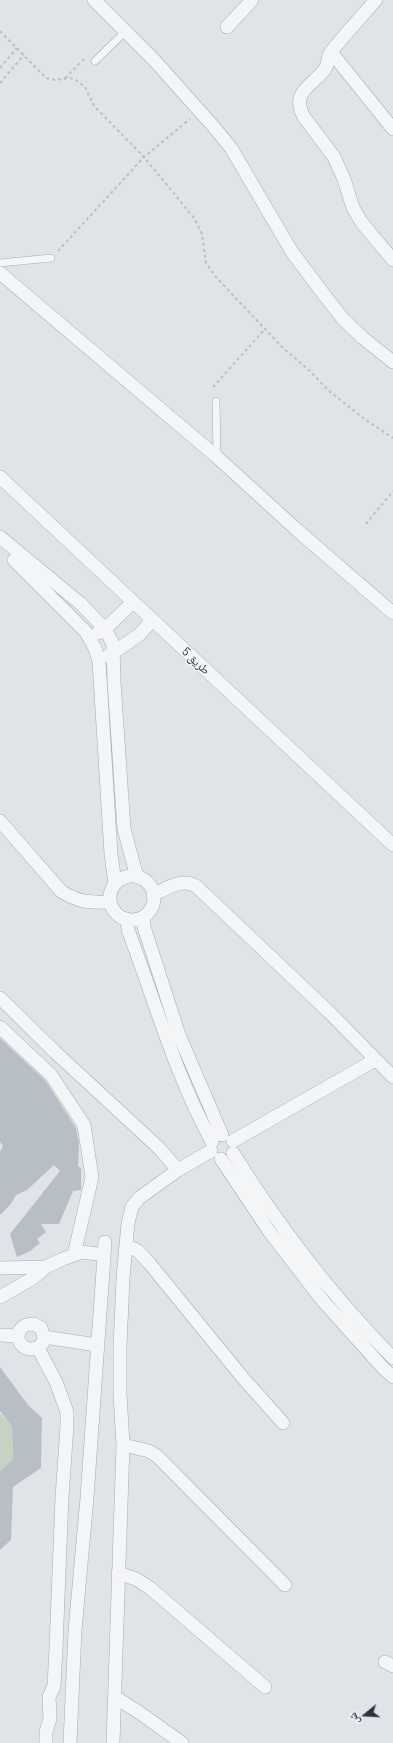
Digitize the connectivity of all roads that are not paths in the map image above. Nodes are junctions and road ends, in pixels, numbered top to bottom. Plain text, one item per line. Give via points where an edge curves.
1 (94, 0) edge
2 (252, 0) edge
3 (376, 0) edge
4 (227, 27) dead end
5 (125, 32) junction
6 (331, 52) junction
7 (95, 61) dead end
8 (393, 129) edge
9 (51, 258) dead end
10 (393, 260) edge
11 (0, 263) edge
12 (0, 273) edge
13 (393, 362) edge
14 (216, 401) dead end
15 (217, 457) junction
16 (0, 477) edge
17 (0, 537) edge
18 (0, 546) edge
19 (133, 602) junction
20 (393, 613) edge
21 (152, 620) junction
22 (105, 629) junction
23 (89, 637) junction
24 (114, 653) junction
25 (99, 661) junction
26 (0, 821) edge
27 (393, 845) edge
28 (137, 877) junction
29 (115, 883) junction
30 (153, 895) junction
31 (110, 902) junction
32 (143, 917) junction
33 (127, 920) junction
34 (0, 998) edge
35 (0, 1027) edge
36 (375, 1060) junction
37 (393, 1077) edge
38 (222, 1147) junction
39 (178, 1170) junction
40 (105, 1242) dead end
41 (126, 1245) junction
42 (74, 1255) junction
43 (104, 1255) junction
44 (46, 1267) junction
45 (0, 1268) edge
46 (0, 1297) edge
47 (328, 1297) junction
48 (0, 1335) edge
49 (17, 1336) junction
50 (41, 1342) junction
51 (97, 1345) junction
52 (393, 1358) edge
53 (393, 1377) edge
54 (283, 1423) dead end
55 (123, 1445) junction
56 (118, 1573) junction
57 (285, 1585) dead end
58 (265, 1687) dead end
59 (114, 1697) junction
60 (46, 1743) edge
61 (70, 1743) edge
62 (113, 1743) edge
63 (182, 1743) edge

1 - 5 street
2 - 4 street
3 - 6 street
5 - 7 lane
5 - 13 street via 155,61 230,148 292,252 343,319
6 - 8 street
6 - 10 street via 325,69 301,95 300,110 334,157 353,208 362,223
9 - 11 lane
12 - 15 street
14 - 15 lane
15 - 20 street
16 - 19 street, طريق 5
17 - 22 street via 80,604
18 - 23 street
19 - 21 street, طريق 5
19 - 22 street
21 - 24 street via 139,635
21 - 27 street, طريق 5
22 - 23 street
22 - 24 street via 113,644
23 - 25 street
24 - 25 street
24 - 28 street via 124,829
25 - 29 street
26 - 31 street via 65,894 88,903
28 - 29 street via 125,877
28 - 30 street via 145,880
29 - 31 street
30 - 32 street via 153,904
30 - 36 street via 178,884 191,883 196,886 329,1012
31 - 33 street via 116,913
32 - 33 street
32 - 38 street via 179,1035
33 - 38 street via 128,930 167,1043 198,1117
34 - 39 street via 159,1148
35 - 42 street via 52,1075 84,1125 92,1177
36 - 37 street
36 - 38 street
38 - 39 street
38 - 47 street via 269,1231
39 - 41 street via 139,1198 132,1207
40 - 43 street
41 - 54 street via 138,1251
41 - 55 street via 120,1347
42 - 43 street via 82,1252
42 - 44 street
43 - 51 street
44 - 45 street
44 - 46 street via 33,1278
47 - 52 street via 359,1323
47 - 53 street
48 - 49 street
49 - 50 street via 26,1348 33,1349
49 - 50 street via 22,1326 36,1325 41,1328
50 - 51 street
50 - 60 street via 67,1412 54,1686 49,1697 50,1719
51 - 61 street via 75,1630
55 - 56 street
55 - 57 street via 149,1451 157,1456
56 - 58 street via 150,1588
56 - 59 street
59 - 62 street
59 - 63 street

